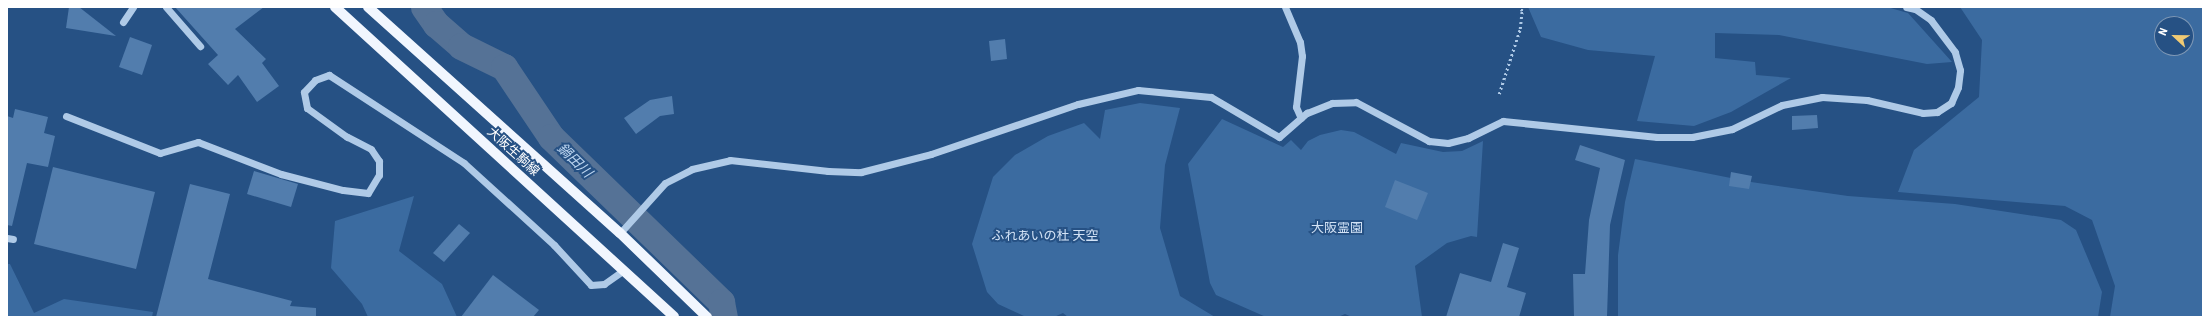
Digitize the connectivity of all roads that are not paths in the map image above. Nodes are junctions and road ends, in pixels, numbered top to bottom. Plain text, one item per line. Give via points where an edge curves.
1 (133, 7) edge
2 (166, 7) edge
3 (335, 7) edge
4 (368, 7) edge
5 (1285, 7) edge
6 (1906, 7) edge
7 (123, 22) dead end
8 (200, 46) dead end
9 (66, 116) dead end
10 (1302, 118) junction
11 (620, 233) junction
12 (624, 270) junction
13 (674, 317) edge
14 (707, 317) edge

1 - 7 street
2 - 8 street
3 - 12 main road, 大阪生駒線
4 - 11 main road, 大阪生駒線
5 - 10 street via 1300,42 1302,56 1296,107
6 - 10 street via 1931,20 1955,52 1958,87 1951,103 1938,112 1923,113 1867,100 1822,97 1782,105 1732,129 1692,137 1657,137 1503,122 1468,138 1448,143 1430,141 1356,102 1332,103
9 - 12 street via 160,153 198,142 281,174 343,190 368,193 379,175 379,161 371,149 307,108 304,92 315,80 329,75 464,163 554,246 591,285 604,284
10 - 11 street via 1279,137 1211,97 1138,90 1078,104 932,154 861,172 828,171 730,160 692,169 665,183
11 - 14 main road, 大阪生駒線
12 - 13 main road, 大阪生駒線

